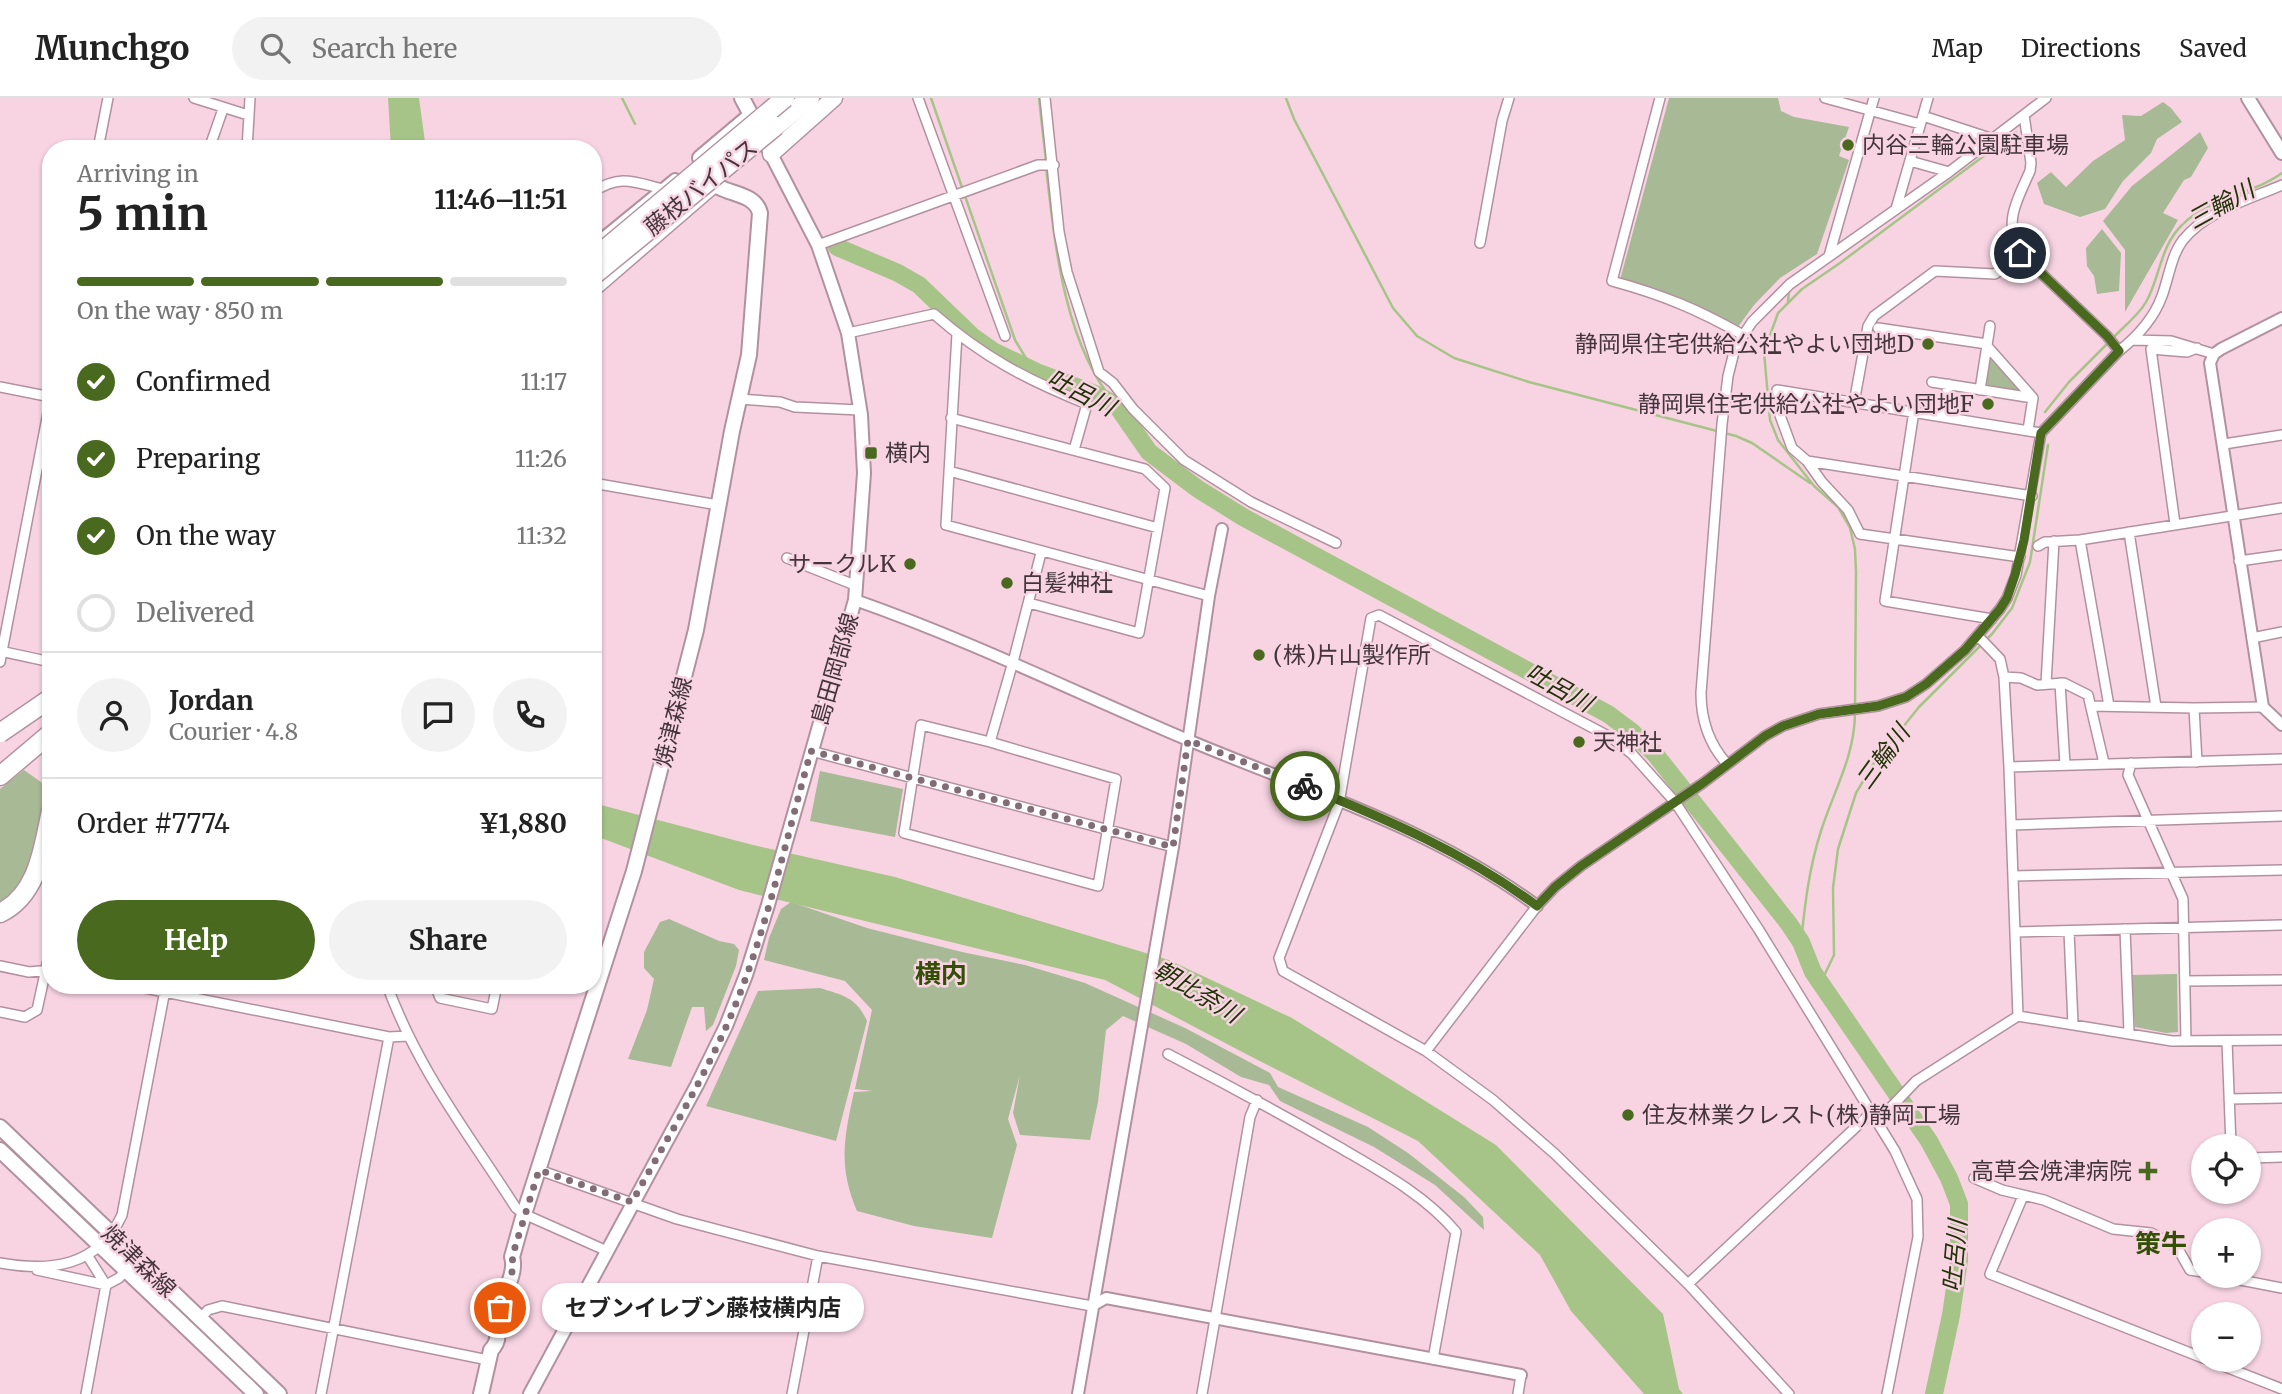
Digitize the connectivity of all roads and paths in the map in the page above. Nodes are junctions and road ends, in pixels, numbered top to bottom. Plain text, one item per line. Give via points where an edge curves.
1 (108, 98) edge
2 (194, 98) edge
3 (250, 98) edge
4 (741, 98) edge
5 (772, 98) edge
6 (785, 98) edge
7 (810, 98) edge
8 (834, 98) edge
9 (918, 98) edge
10 (1045, 98) edge
11 (1509, 98) edge
12 (1660, 98) edge
13 (1825, 98) edge
14 (1874, 98) edge
15 (1928, 98) edge
16 (2029, 98) edge
17 (2248, 98) edge
18 (2044, 100) edge
19 (223, 109) junction
20 (1870, 111) junction
21 (248, 115) junction
22 (751, 115) junction
23 (2024, 115) junction
24 (1921, 120) junction
25 (1993, 139) junction
26 (100, 140) edge
27 (212, 140) edge
28 (247, 140) edge
29 (2282, 153) edge
30 (771, 154) junction
31 (1910, 161) junction
32 (1054, 165) junction
33 (691, 166) junction
34 (1949, 173) junction
35 (2282, 184) edge
36 (717, 186) junction
37 (602, 188) edge
38 (663, 189) junction
39 (954, 197) junction
40 (1896, 209) junction
41 (602, 239) edge
42 (1480, 243) dead end
43 (818, 245) junction
44 (602, 251) edge
45 (2020, 253) junction
46 (1829, 256) junction
47 (602, 269) edge
48 (602, 285) edge
49 (2282, 318) edge
50 (1990, 326) dead end
51 (1878, 328) dead end
52 (848, 333) junction
53 (957, 334) junction
54 (1743, 335) junction
55 (1005, 336) dead end
56 (2133, 340) junction
57 (1987, 345) junction
58 (2197, 348) junction
59 (2119, 351) junction
60 (2214, 354) junction
61 (1932, 382) dead end
62 (1948, 384) junction
63 (0, 387) edge
64 (1980, 390) junction
65 (42, 395) edge
66 (2033, 398) junction
67 (739, 399) junction
68 (1854, 403) junction
69 (860, 410) junction
70 (1914, 411) junction
71 (1944, 416) junction
72 (951, 418) junction
73 (2028, 430) junction
74 (2041, 433) junction
75 (2282, 435) edge
76 (42, 443) edge
77 (2224, 444) junction
78 (1074, 450) junction
79 (1807, 461) junction
80 (949, 471) junction
81 (1904, 475) junction
82 (602, 485) edge
83 (2032, 496) junction
84 (718, 505) junction
85 (2282, 508) edge
86 (2232, 514) junction
87 (2175, 524) junction
88 (1158, 528) junction
89 (1222, 529) dead end
90 (2129, 532) junction
91 (1895, 540) junction
92 (2080, 540) junction
93 (2054, 541) junction
94 (1336, 543) dead end
95 (2038, 547) dead end
96 (1041, 552) junction
97 (2282, 555) edge
98 (787, 558) dead end
99 (2020, 558) junction
100 (2239, 561) junction
101 (1149, 581) junction
102 (857, 586) junction
103 (1209, 596) junction
104 (855, 600) junction
105 (1028, 603) junction
106 (1992, 619) junction
107 (2282, 632) edge
108 (1978, 636) junction
109 (2252, 638) junction
110 (1, 651) edge
111 (42, 660) edge
112 (1013, 662) junction
113 (0, 663) edge
114 (2004, 677) junction
115 (2060, 683) junction
116 (2046, 684) junction
117 (42, 703) edge
118 (42, 703) edge
119 (2091, 706) junction
120 (2109, 706) junction
121 (2156, 707) junction
122 (2263, 707) junction
123 (2194, 708) junction
124 (42, 725) edge
125 (2282, 726) edge
126 (0, 733) edge
127 (0, 738) edge
128 (1188, 740) junction
129 (42, 741) edge
130 (990, 742) junction
131 (811, 751) junction
132 (2282, 759) edge
133 (0, 760) edge
134 (2197, 762) junction
135 (2104, 763) junction
136 (2131, 763) junction
137 (1727, 764) junction
138 (2065, 765) junction
139 (2010, 767) junction
140 (0, 776) edge
141 (911, 778) junction
142 (1339, 800) junction
143 (1675, 802) junction
144 (2282, 816) edge
145 (2147, 819) junction
146 (2012, 825) junction
147 (1109, 829) junction
148 (1173, 847) junction
149 (42, 853) edge
150 (2282, 870) edge
151 (2173, 872) junction
152 (2013, 876) junction
153 (1537, 906) junction
154 (0, 913) edge
155 (2282, 925) edge
156 (2183, 927) junction
157 (2125, 929) junction
158 (2069, 931) junction
159 (2015, 932) junction
160 (0, 966) edge
161 (42, 970) edge
162 (602, 972) edge
163 (2282, 979) edge
164 (2185, 981) junction
165 (42, 991) edge
166 (164, 994) edge
167 (188, 994) edge
168 (390, 994) edge
169 (438, 994) edge
170 (495, 994) edge
171 (595, 994) edge
172 (0, 1012) edge
173 (2018, 1016) junction
174 (2073, 1024) junction
175 (2129, 1032) junction
176 (408, 1036) junction
177 (389, 1037) junction
178 (2282, 1040) edge
179 (2186, 1041) junction
180 (2227, 1041) junction
181 (1426, 1051) junction
182 (1168, 1054) dead end
183 (2282, 1098) edge
184 (2229, 1099) junction
185 (1257, 1100) junction
186 (1871, 1113) junction
187 (1877, 1122) junction
188 (0, 1127) edge
189 (2230, 1134) edge
190 (0, 1150) edge
191 (2282, 1157) edge
192 (2261, 1158) edge
193 (539, 1170) junction
194 (1974, 1178) dead end
195 (2023, 1196) junction
196 (632, 1202) junction
197 (524, 1214) junction
198 (106, 1240) junction
199 (607, 1251) junction
200 (87, 1255) junction
201 (818, 1256) junction
202 (0, 1263) edge
203 (26, 1268) junction
204 (127, 1269) junction
205 (2191, 1270) edge
206 (1688, 1284) junction
207 (2261, 1284) edge
208 (106, 1285) junction
209 (2282, 1288) edge
210 (1091, 1311) junction
211 (1215, 1319) junction
212 (199, 1320) junction
213 (333, 1330) junction
214 (2191, 1353) edge
215 (1433, 1359) junction
216 (488, 1360) junction
217 (2239, 1372) edge
218 (1521, 1375) joint
219 (2282, 1389) edge
220 (86, 1394) edge
221 (256, 1394) edge
222 (279, 1394) edge
223 (321, 1394) edge
224 (481, 1394) edge
225 (530, 1394) edge
226 (792, 1394) edge
227 (1078, 1394) edge
228 (1202, 1394) edge
229 (1518, 1394) edge
230 (1789, 1394) edge
231 (1887, 1394) edge

1 - 26 street
2 - 19 street
3 - 21 street
4 - 22 main road
5 - 22 highway
6 - 44 highway, 藤枝バイパス, bridge
7 - 47 highway, 藤枝バイパス, bridge
8 - 30 highway
9 - 39 street
10 - 32 street
11 - 42 street
12 - 54 street via 1612,281 1663,295
13 - 20 street
14 - 20 street
15 - 24 street
16 - 18 street
17 - 29 main road
18 - 23 street
19 - 21 street
19 - 27 street
20 - 24 street
20 - 46 street
21 - 28 street
22 - 30 main road, 島田岡部線
22 - 33 main road
23 - 25 street
23 - 45 street via 2030,171 2011,220
24 - 25 street
24 - 31 street
25 - 34 street
30 - 43 main road, 島田岡部線
31 - 34 street
31 - 40 street
32 - 39 street via 1038,165
32 - 94 street via 1062,245 1098,372 1184,460 1251,502
33 - 36 main road, 焼津森線
33 - 38 street
34 - 40 street
35 - 56 street via 2192,231 2177,251 2157,307
36 - 48 street
36 - 67 main road, 焼津森線 via 753,201 760,213 752,332
37 - 38 street via 630,180
38 - 41 street
39 - 43 street
39 - 55 street
40 - 46 street
43 - 52 main road, 島田岡部線
45 - 59 street
45 - 68 street via 2000,273 1935,271 1874,316 1868,326
46 - 54 street via 1790,284
49 - 60 street
50 - 57 street
51 - 57 street
52 - 53 street via 934,314
52 - 69 main road, 島田岡部線
53 - 72 street
53 - 78 street via 1000,364 1087,404
54 - 137 street via 1730,363 1722,424 1701,706 1711,741
56 - 58 street via 2171,341
56 - 59 street
57 - 64 street
57 - 66 street
58 - 60 street
58 - 87 street via 2187,352 2151,349
59 - 74 street
60 - 77 street via 2210,363
61 - 62 street
62 - 64 street
62 - 71 street
63 - 65 street
64 - 66 street
66 - 73 street
67 - 69 street
67 - 84 main road, 焼津森線
68 - 70 street
68 - 79 street via 1777,390 1785,433 1792,448
69 - 102 main road, 島田岡部線 via 864,473
70 - 71 street
70 - 81 street
71 - 73 street
72 - 78 street
72 - 80 street
73 - 74 street
74 - 83 street
75 - 77 street
76 - 110 street
77 - 86 street
78 - 88 street via 1145,470 1166,488
79 - 81 street
79 - 91 street via 1849,510 1860,534
80 - 88 street
80 - 96 street via 946,525
81 - 83 street
81 - 91 street
82 - 84 street
83 - 99 street
84 - 162 main road, 焼津森線 via 696,630 634,871
85 - 86 street
86 - 87 street
86 - 100 street
87 - 90 street
88 - 101 street
89 - 103 street
90 - 92 street
90 - 121 street
91 - 99 street
91 - 106 street via 1885,601
92 - 93 street
92 - 120 street
93 - 95 street
93 - 116 street
96 - 101 street
96 - 105 street
97 - 100 street
98 - 102 street
99 - 106 street via 2007,598
100 - 109 street
101 - 103 street
101 - 105 street via 1139,633
102 - 104 main road, 島田岡部線
103 - 128 street
104 - 112 street
104 - 131 main road, 島田岡部線
105 - 112 street
106 - 108 street
107 - 109 street
108 - 114 street via 2000,659
108 - 137 street via 1916,692 1893,702 1819,714 1783,726
109 - 122 street
110 - 111 street
110 - 113 street
112 - 128 street
112 - 130 street
114 - 116 street
114 - 139 street
115 - 116 street
115 - 119 street via 2088,695
115 - 138 street
117 - 126 highway, bridge
118 - 127 street
119 - 120 street
119 - 135 street
120 - 121 street
121 - 123 street
122 - 123 street
122 - 125 street
123 - 134 street
124 - 133 highway
128 - 142 street
128 - 148 street
129 - 140 highway
130 - 141 street via 921,725
130 - 147 street via 1116,779
131 - 141 street
131 - 196 main road, 島田岡部線 via 747,975 697,1085
132 - 134 street
134 - 136 street
135 - 136 street
135 - 138 street
136 - 145 street via 2128,775
137 - 143 street
138 - 139 street
139 - 146 street
141 - 147 street
141 - 147 street via 904,833 1098,886
142 - 143 street via 1371,618 1379,614 1612,738
142 - 153 street via 1453,852
142 - 181 street via 1279,958 1283,971
143 - 153 street via 1581,866
143 - 186 street
144 - 145 street
145 - 146 street
145 - 151 street
146 - 152 street
147 - 148 street
148 - 210 street
149 - 154 highway via 29,887
150 - 151 street
151 - 152 street
151 - 156 street via 2183,899
152 - 159 street
153 - 181 street
155 - 156 street
156 - 157 street
156 - 164 street
157 - 158 street
157 - 175 street
158 - 159 street
158 - 174 street
159 - 173 street
160 - 161 street
163 - 164 street
164 - 179 street
165 - 172 street via 37,1010 25,1017
166 - 198 street via 122,1215
167 - 177 street
168 - 176 street
169 - 170 street via 492,1009
171 - 193 main road, 焼津森線
173 - 174 street
173 - 187 street via 1916,1081
174 - 175 street
175 - 179 street
176 - 177 street
176 - 197 street via 438,1091
177 - 213 street
178 - 180 street
179 - 180 street
180 - 184 street
181 - 206 street via 1493,1100 1555,1154
182 - 185 street
183 - 184 street
184 - 189 street
185 - 211 street via 1250,1117
185 - 215 street via 1395,1180 1456,1232
186 - 187 street
186 - 206 street
187 - 231 street via 1917,1199 1918,1237
188 - 198 main road, 焼津森線
190 - 198 main road, 焼津森線
191 - 192 street
193 - 196 street
193 - 197 main road, 焼津森線
194 - 195 street
195 - 205 street via 2113,1229 2151,1233 2177,1247
195 - 214 street via 1990,1273
196 - 199 main road, 島田岡部線
196 - 201 street via 677,1219
197 - 199 street
197 - 216 main road, 焼津森線 via 496,1328 496,1345
198 - 200 street
198 - 204 main road, 焼津森線
198 - 212 main road, 焼津森線
199 - 225 main road, 島田岡部線
200 - 203 street via 64,1265
200 - 208 street
201 - 210 street
201 - 226 street
202 - 203 street
203 - 208 street
204 - 208 street
204 - 221 main road, 焼津森線
206 - 230 street
207 - 209 street
208 - 220 street
210 - 211 street via 1107,1298
210 - 227 street
211 - 215 street
211 - 228 street
212 - 213 street via 208,1310 222,1306
212 - 222 main road, 焼津森線
213 - 216 street
213 - 223 street
215 - 218 street
216 - 224 main road, 焼津森線
217 - 219 street
218 - 229 street

